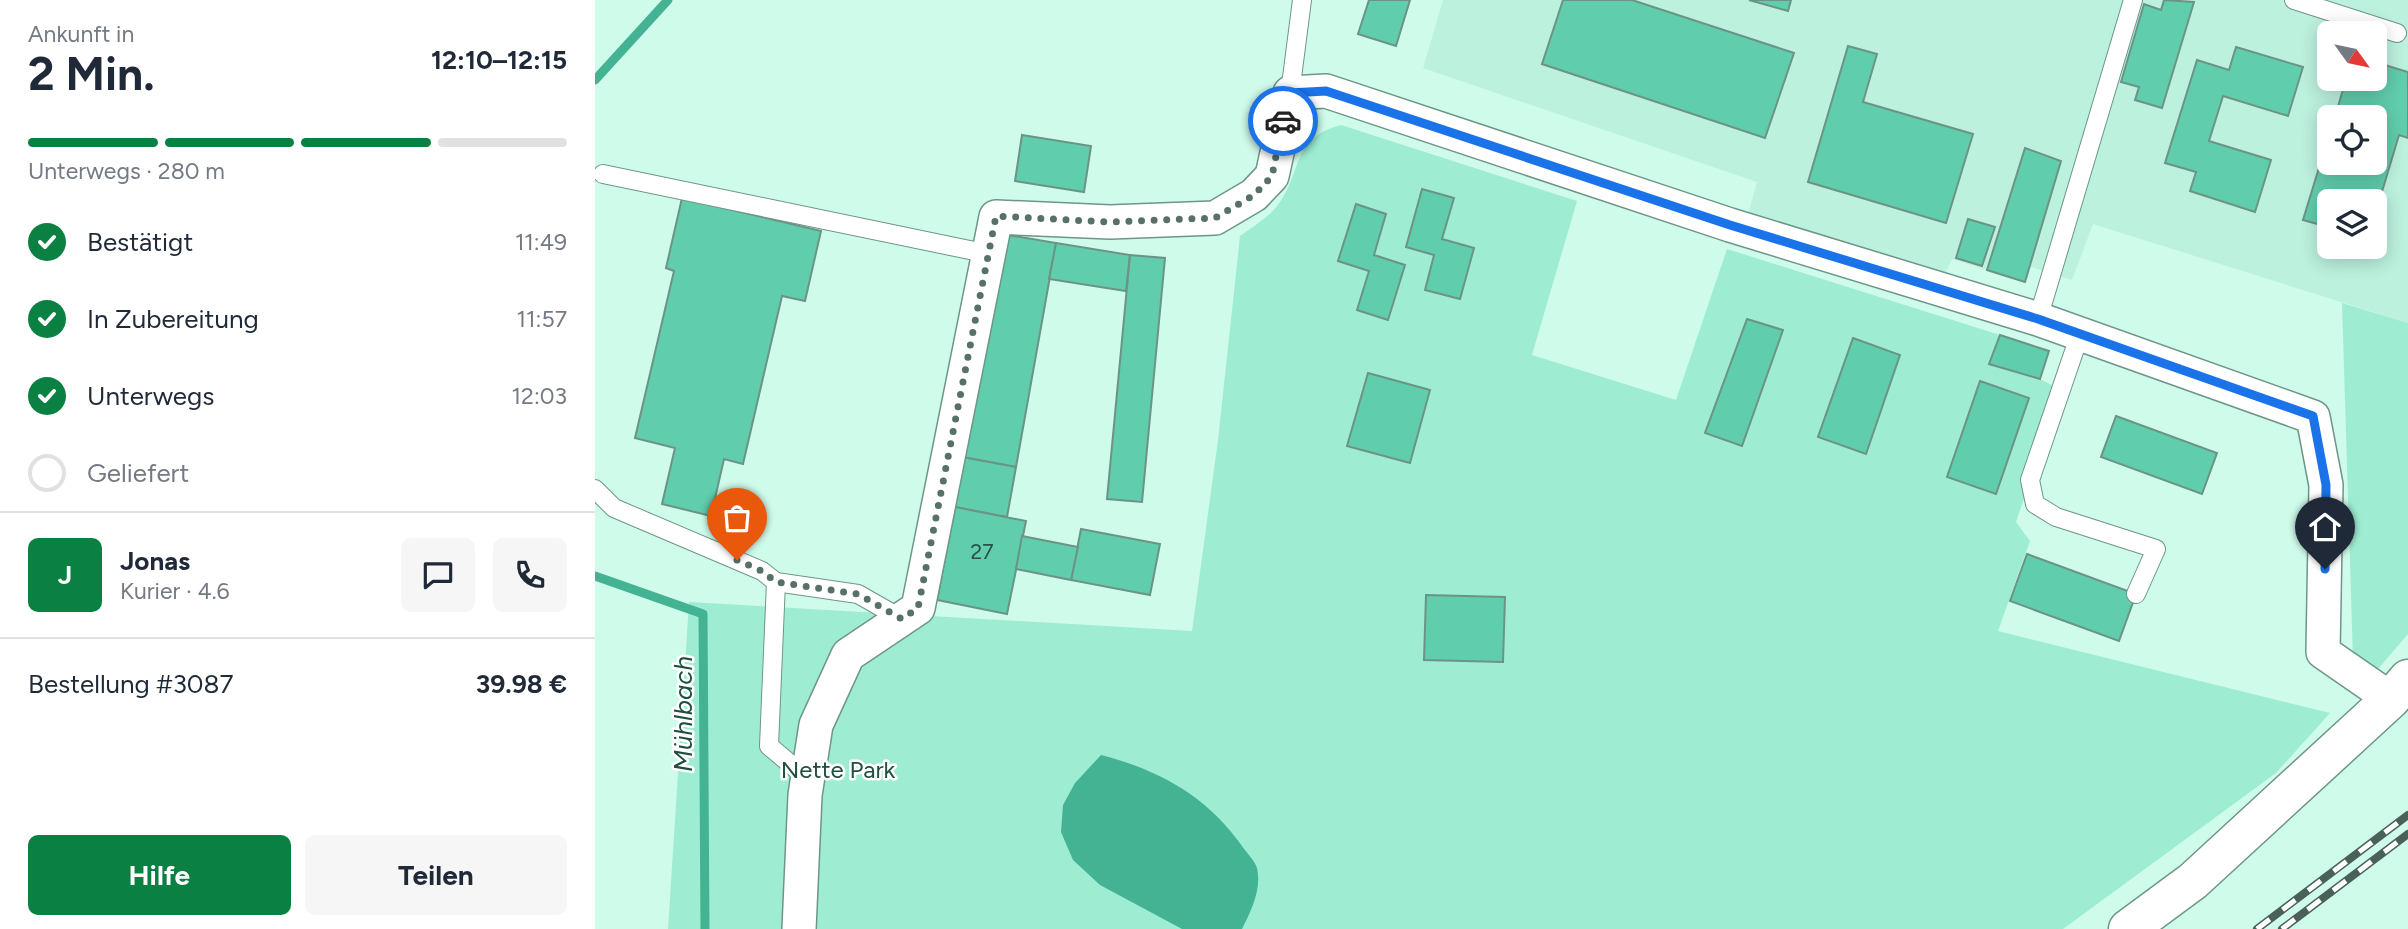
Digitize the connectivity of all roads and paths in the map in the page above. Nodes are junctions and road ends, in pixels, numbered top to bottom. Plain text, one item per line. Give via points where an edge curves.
1 (1302, 0) edge
2 (2133, 0) edge
3 (2294, 0) edge
4 (2397, 33) dead end
5 (1290, 93) junction
6 (603, 174) dead end
7 (989, 254) junction
8 (2038, 319) junction
9 (2080, 334) junction
10 (595, 489) edge
11 (776, 582) junction
12 (2136, 594) dead end
13 (902, 619) junction
14 (2400, 689) edge
15 (807, 778) junction
16 (799, 929) edge
17 (2128, 929) edge

1 - 5 lane
2 - 8 lane
3 - 4 lane
5 - 7 street via 1272,176 1254,195 1215,218 1109,222 996,216
5 - 8 street via 1326,91 1730,225
6 - 7 lane
7 - 13 street via 918,608
8 - 9 street
9 - 12 lane via 2031,480 2035,504 2056,517 2156,549
9 - 14 street via 2313,416 2326,485 2323,652
10 - 11 lane via 614,508 762,571
11 - 13 lane via 858,594
11 - 15 lane via 769,746
13 - 15 street via 848,655 815,725
14 - 17 main road via 2193,881
15 - 16 street

